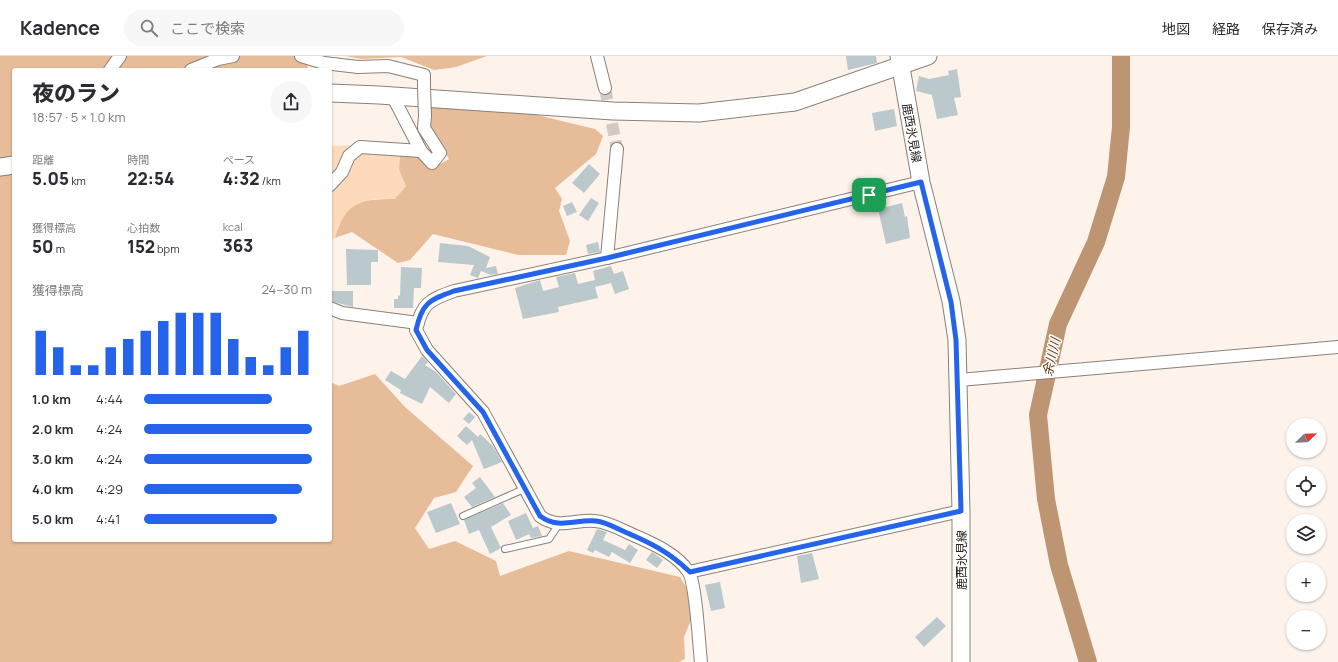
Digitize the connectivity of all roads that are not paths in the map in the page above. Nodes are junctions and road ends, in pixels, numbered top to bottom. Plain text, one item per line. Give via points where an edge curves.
1 (120, 56) edge
2 (233, 56) edge
3 (301, 56) edge
4 (597, 56) edge
5 (928, 56) edge
6 (899, 62) edge
7 (111, 68) edge
8 (196, 68) edge
9 (605, 88) tunnel mouth
10 (332, 93) edge
11 (394, 97) junction
12 (617, 149) tunnel mouth
13 (420, 151) junction
14 (12, 165) edge
15 (0, 167) edge
16 (921, 182) junction
17 (332, 183) edge
18 (607, 258) junction
19 (332, 309) edge
20 (418, 323) junction
21 (1338, 347) edge
22 (959, 380) junction
23 (524, 489) junction
24 (961, 511) junction
25 (463, 516) dead end
26 (559, 524) junction
27 (505, 549) dead end
28 (690, 572) junction
29 (701, 662) edge
30 (961, 662) edge

1 - 7 street
2 - 8 street
3 - 13 street, bridge via 358,67 388,66 424,75 424,128 440,153 432,163
4 - 9 street
5 - 6 street
6 - 11 street via 795,102 699,113 613,112
6 - 16 street, 鹿西氷見線
10 - 11 street
11 - 13 street
12 - 18 street
13 - 17 street via 360,147 349,156 342,172
14 - 15 street
16 - 18 street
16 - 22 street, 鹿西氷見線 via 951,302
18 - 20 street via 454,291 433,298 420,314
19 - 20 street via 342,313
20 - 23 street via 416,330 427,350 483,412
21 - 22 street
22 - 24 street, 鹿西氷見線
23 - 25 lane
23 - 26 street via 540,516 546,521
24 - 28 street
24 - 30 street, 鹿西氷見線
26 - 27 lane via 549,539
26 - 28 street via 583,520 598,521 656,545
28 - 29 street

